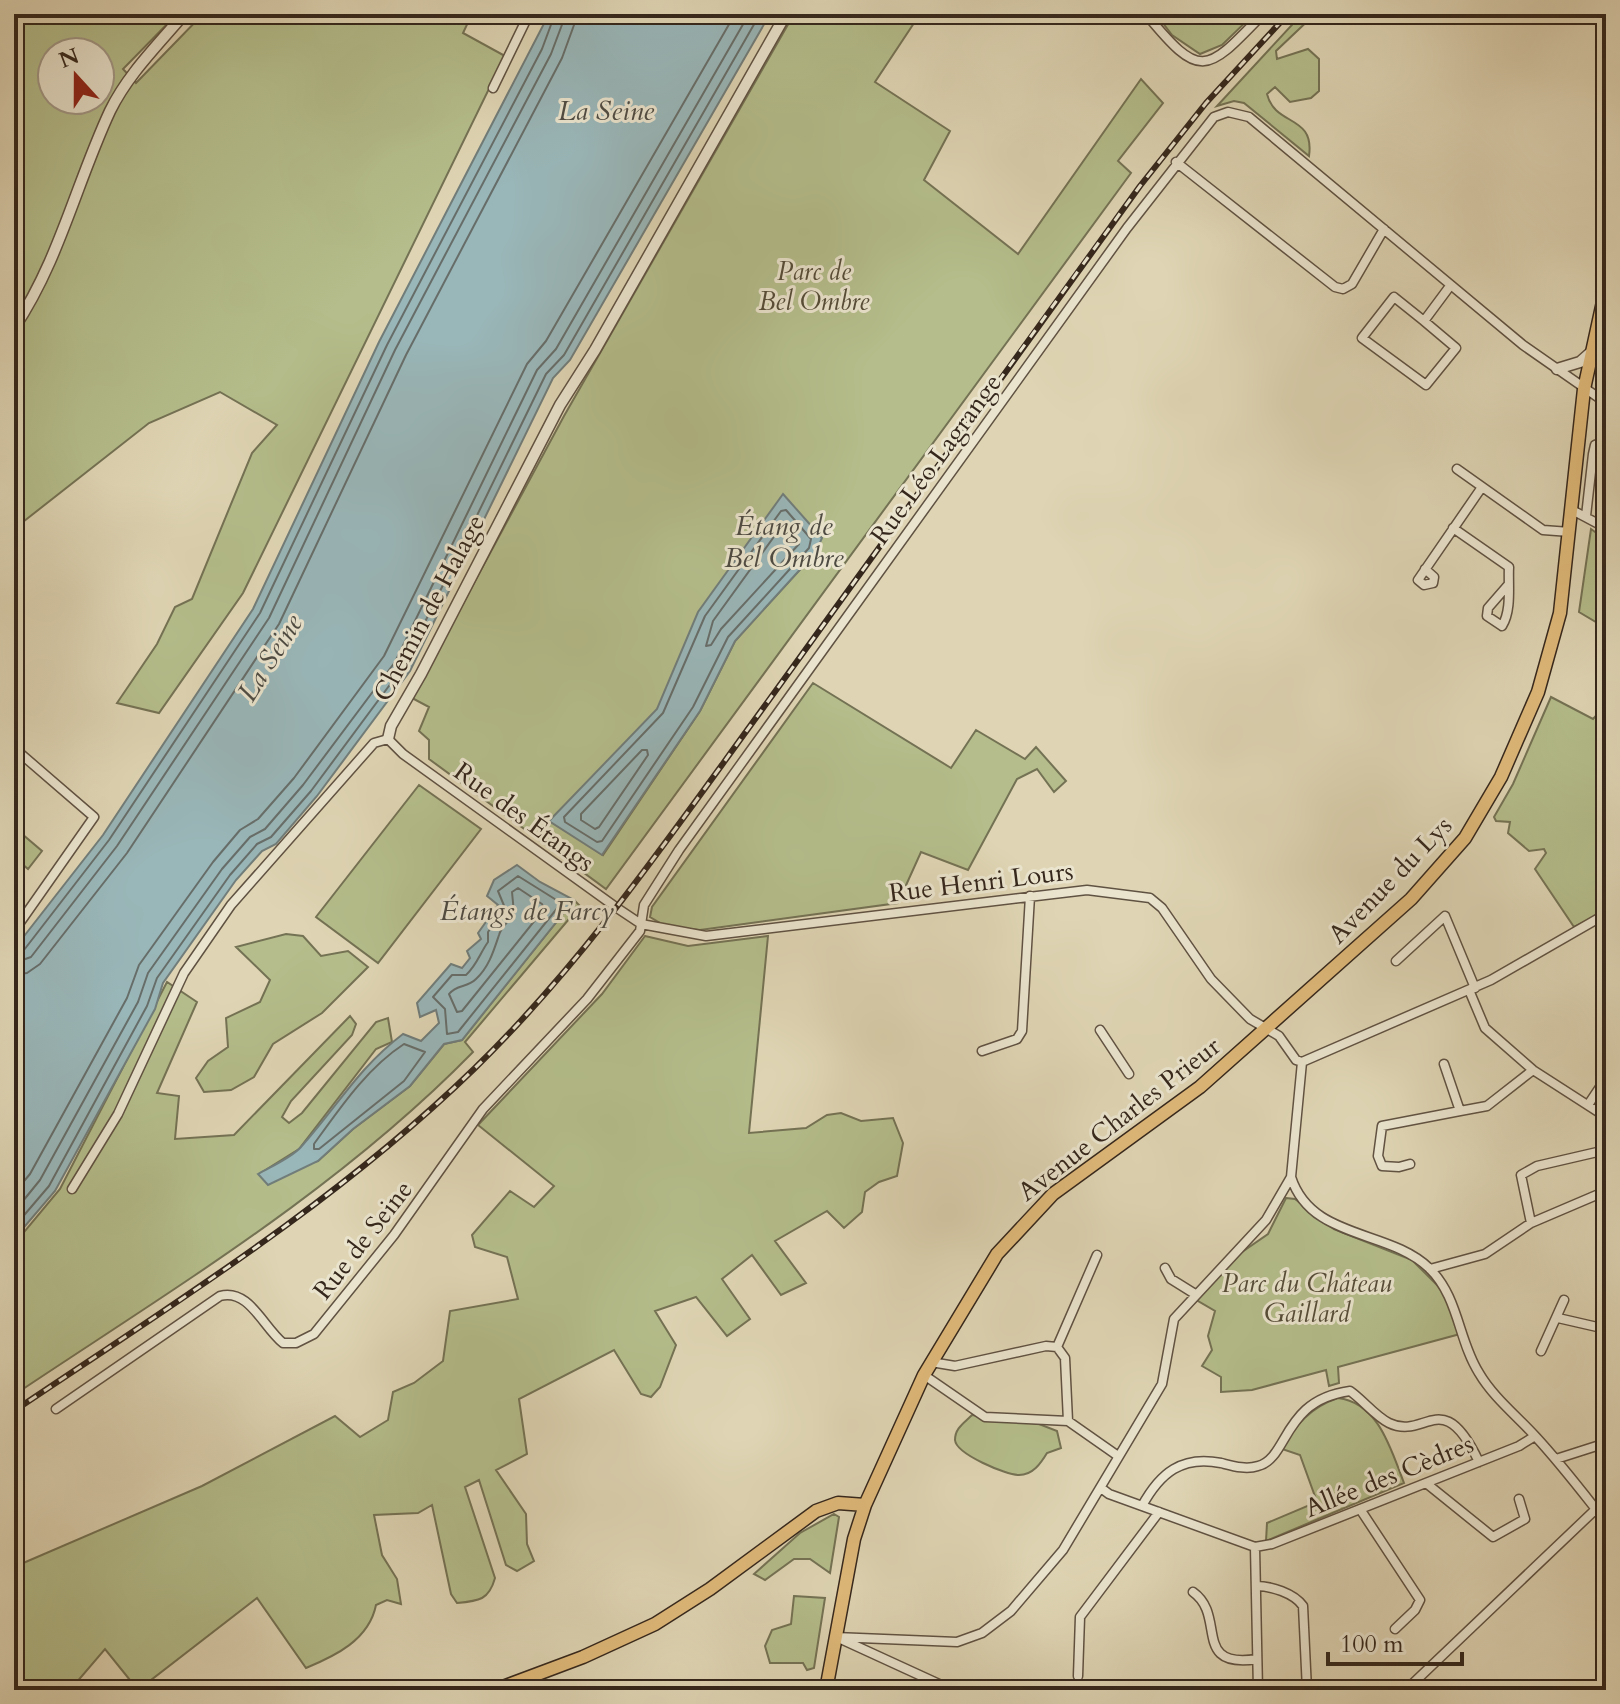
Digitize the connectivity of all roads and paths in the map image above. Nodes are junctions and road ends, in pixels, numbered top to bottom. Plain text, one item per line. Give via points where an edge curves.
1 (184, 14) edge
2 (529, 14) edge
3 (786, 14) edge
4 (1146, 14) edge
5 (1263, 14) edge
6 (493, 88) dead end
7 (1176, 162) junction
8 (1384, 229) junction
9 (1450, 286) junction
10 (1606, 288) edge
11 (1424, 321) junction
12 (14, 328) edge
13 (1589, 354) junction
14 (1557, 369) junction
15 (1584, 389) junction
16 (1599, 398) dead end
17 (1606, 441) edge
18 (1457, 469) dead end
19 (1482, 487) junction
20 (1572, 510) junction
21 (1586, 516) junction
22 (1453, 528) junction
23 (1606, 528) edge
24 (1570, 532) junction
25 (1425, 569) dead end
26 (1508, 585) dead end
27 (388, 739) junction
28 (14, 748) edge
29 (1030, 896) junction
30 (1606, 914) edge
31 (641, 924) junction
32 (14, 931) edge
33 (1396, 961) dead end
34 (1472, 989) junction
35 (1267, 1028) junction
36 (1100, 1030) dead end
37 (982, 1051) dead end
38 (1302, 1062) junction
39 (1444, 1064) dead end
40 (1533, 1070) junction
41 (1129, 1074) dead end
42 (1606, 1078) edge
43 (1588, 1105) junction
44 (1460, 1111) junction
45 (1606, 1117) edge
46 (1606, 1150) edge
47 (1410, 1164) dead end
48 (1291, 1177) junction
49 (72, 1189) dead end
50 (1606, 1191) edge
51 (1284, 1192) junction
52 (1296, 1192) junction
53 (1531, 1223) junction
54 (1097, 1255) dead end
55 (1165, 1268) dead end
56 (1430, 1269) junction
57 (1195, 1294) junction
58 (1564, 1300) dead end
59 (1558, 1318) junction
60 (1606, 1329) edge
61 (1057, 1347) junction
62 (1541, 1351) dead end
63 (931, 1362) junction
64 (924, 1375) junction
65 (56, 1409) dead end
66 (1068, 1421) junction
67 (1535, 1436) junction
68 (1606, 1443) edge
69 (1118, 1456) junction
70 (1556, 1459) junction
71 (1479, 1462) junction
72 (1426, 1483) junction
73 (1101, 1488) junction
74 (1519, 1499) dead end
75 (865, 1505) junction
76 (1142, 1506) junction
77 (1360, 1509) junction
78 (1596, 1509) junction
79 (1159, 1512) junction
80 (1606, 1522) edge
81 (1255, 1547) junction
82 (1256, 1586) junction
83 (1193, 1592) dead end
84 (1395, 1629) dead end
85 (835, 1637) junction
86 (1257, 1659) junction
87 (1078, 1676) dead end
88 (495, 1690) edge
89 (826, 1690) edge
90 (952, 1690) edge
91 (1258, 1690) edge
92 (1307, 1690) edge
93 (1406, 1690) edge

1 - 12 street via 111,109 43,281
2 - 6 street
3 - 27 street, Chemin de Halage via 560,405
4 - 5 street via 1175,49 1200,62 1227,51
7 - 8 street, Rue Léo Lagrange via 1208,122 1228,112 1249,117
7 - 8 street via 1335,287 1352,284
7 - 31 street, Rue Léo Lagrange via 679,850 644,905
8 - 9 street
9 - 11 street
9 - 14 street
10 - 13 main road, Avenue du Lys
11 - 11 street via 1394,297 1362,338 1426,385 1456,348
13 - 14 street
13 - 15 main road, Avenue du Lys
14 - 15 street
15 - 16 street
15 - 20 main road, Avenue du Lys
17 - 21 street via 1595,445
18 - 19 street
19 - 22 street
19 - 24 street via 1543,530
20 - 21 street
20 - 24 main road, Avenue du Lys
21 - 23 street
22 - 25 street
22 - 26 street via 1509,567
24 - 35 main road, Avenue du Lys via 1560,613 1545,671 1511,757 1477,820 1411,899
27 - 31 street, Rue des Étangs
27 - 49 street, Chemin de Halage via 374,743 231,905 184,973 118,1114
28 - 32 street via 94,817
29 - 31 street, Rue Henri Lours via 706,936
29 - 35 street, Rue Henri Lours via 1087,890 1150,898 1211,979 1250,1019
29 - 37 street via 1022,1031 1017,1039
30 - 34 street
31 - 65 street, Rue de Seine via 587,999 483,1109 394,1235 314,1334 283,1343 242,1297 220,1296
33 - 34 street via 1445,916
34 - 38 street
34 - 40 street via 1485,1028
35 - 38 street, Rue Henri Lours
35 - 63 main road, Avenue Charles Prieur via 1200,1087 1086,1167 1033,1213 990,1264
36 - 41 street
38 - 48 street
39 - 44 street
40 - 43 street
40 - 44 street via 1487,1106
42 - 43 street
43 - 45 street
44 - 47 street via 1382,1126 1382,1166
46 - 53 street via 1537,1166 1521,1175
48 - 51 street
48 - 52 street
50 - 53 street
51 - 52 street
51 - 57 street via 1266,1220
52 - 56 street via 1335,1226 1414,1256
53 - 56 street via 1485,1254
54 - 61 street
55 - 57 street via 1171,1279
56 - 67 street via 1446,1290 1477,1371
57 - 69 street via 1174,1319 1162,1384
58 - 59 street
59 - 60 street
59 - 62 street
61 - 63 street via 955,1366
61 - 66 street via 1065,1358
63 - 64 main road, Avenue Charles Prieur
64 - 66 street via 985,1417
64 - 75 main road, Avenue Charles Prieur
66 - 69 street
67 - 70 street
67 - 71 street, Allée des Cèdres
68 - 70 street
69 - 73 street
70 - 78 street
71 - 72 street, Allée des Cèdres
71 - 76 street via 1451,1423 1432,1419 1390,1424 1350,1391 1332,1394 1299,1415 1269,1461 1241,1468 1202,1459 1185,1462 1159,1480
72 - 74 street via 1493,1537 1525,1519
72 - 77 street, Allée des Cèdres
73 - 76 street
73 - 85 street via 1049,1570 982,1633 938,1644
75 - 85 main road, Avenue Charles Prieur
75 - 88 main road via 838,1503 816,1511 655,1624
76 - 79 street
77 - 81 street, Allée des Cèdres
77 - 84 street via 1420,1600
78 - 80 street
78 - 93 street
79 - 81 street
79 - 87 street via 1080,1617
81 - 82 street
82 - 86 street
82 - 92 street via 1278,1591 1303,1606
83 - 86 street via 1201,1598 1222,1657
85 - 89 main road, Avenue Charles Prieur
85 - 90 street
86 - 91 street

